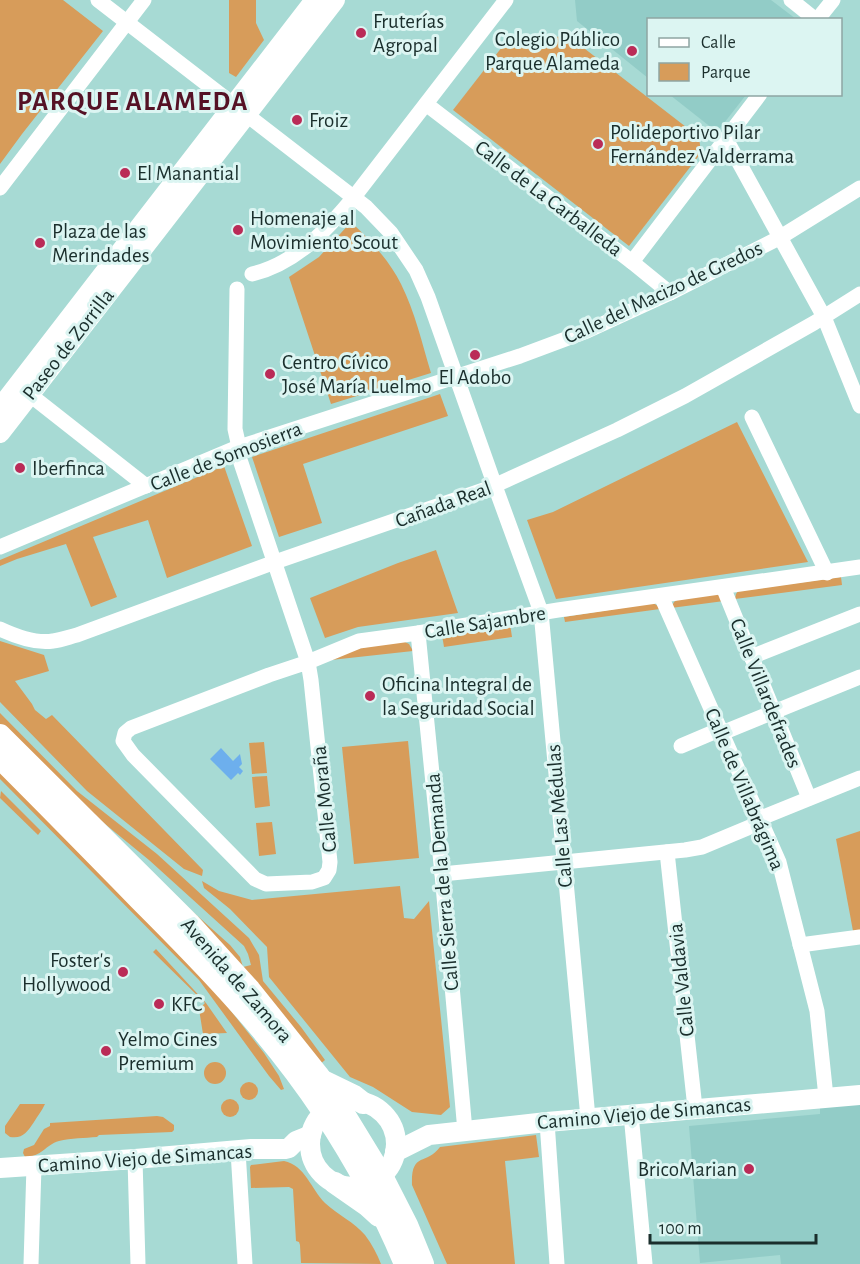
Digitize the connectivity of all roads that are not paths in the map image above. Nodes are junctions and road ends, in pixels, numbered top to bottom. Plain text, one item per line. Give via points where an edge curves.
1 (98, 0) edge
2 (144, 0) edge
3 (315, 0) edge
4 (335, 0) edge
5 (506, 0) edge
6 (790, 0) edge
7 (833, 0) edge
8 (814, 18) edge
9 (819, 18) edge
10 (127, 22) junction
11 (758, 96) edge
12 (426, 104) junction
13 (240, 110) junction
14 (726, 139) junction
15 (0, 188) edge
16 (860, 188) edge
17 (354, 197) junction
18 (779, 238) junction
19 (632, 262) junction
20 (252, 274) dead end
21 (237, 289) dead end
22 (670, 293) junction
23 (860, 294) edge
24 (824, 317) junction
25 (456, 377) junction
26 (29, 394) junction
27 (860, 403) edge
28 (0, 408) edge
29 (752, 417) dead end
30 (0, 433) edge
31 (237, 448) junction
32 (146, 486) junction
33 (495, 486) junction
34 (0, 547) edge
35 (275, 562) junction
36 (860, 567) edge
37 (827, 573) junction
38 (723, 587) junction
39 (661, 596) junction
40 (541, 612) junction
41 (860, 614) edge
42 (0, 629) edge
43 (418, 633) junction
44 (751, 657) junction
45 (308, 662) junction
46 (860, 677) edge
47 (773, 712) junction
48 (721, 731) junction
49 (125, 733) joint
50 (0, 735) edge
51 (681, 746) dead end
52 (0, 758) edge
53 (860, 778) edge
54 (809, 798) junction
55 (761, 820) junction
56 (667, 852) junction
57 (563, 862) junction
58 (442, 874) junction
59 (860, 937) edge
60 (800, 945) junction
61 (322, 1080) junction
62 (860, 1095) edge
63 (826, 1097) junction
64 (363, 1103) junction
65 (695, 1108) junction
66 (331, 1109) junction
67 (631, 1114) junction
68 (588, 1118) junction
69 (387, 1119) junction
70 (547, 1122) junction
71 (465, 1131) junction
72 (311, 1135) junction
73 (429, 1136) junction
74 (289, 1148) junction
75 (238, 1151) junction
76 (395, 1152) junction
77 (135, 1159) junction
78 (315, 1164) junction
79 (34, 1166) junction
80 (0, 1167) edge
81 (374, 1181) junction
82 (335, 1183) junction
83 (387, 1223) junction
84 (31, 1264) edge
85 (138, 1264) edge
86 (244, 1264) edge
87 (405, 1264) edge
88 (423, 1264) edge
89 (557, 1264) edge
90 (645, 1264) edge

1 - 10 street, Calle Las Médulas
2 - 10 street
3 - 13 main road, Paseo de Zorrilla
4 - 13 main road, Paseo de Zorrilla
5 - 12 street
6 - 8 street
7 - 9 street
10 - 13 street, Calle Las Médulas
10 - 15 street
11 - 14 street
12 - 17 street
12 - 19 street, Calle de La Carballeda
13 - 17 street, Calle Las Médulas
13 - 26 main road, Paseo de Zorrilla
13 - 28 main road, Paseo de Zorrilla
14 - 18 street
14 - 19 street
16 - 18 street, Calle del Macizo de Gredos
17 - 20 street via 317,238 271,269
17 - 25 street, Calle Las Médulas via 391,233 416,270
18 - 22 street, Calle del Macizo de Gredos
18 - 24 street
19 - 22 street, Calle de La Carballeda
21 - 31 street, Calle Moraña
22 - 25 street, Calle del Macizo de Gredos via 587,331
23 - 24 street, Cañada Real
24 - 27 street
24 - 33 street, Cañada Real via 685,396
25 - 31 street, Calle de Somosierra
25 - 33 street, Calle Las Médulas
26 - 30 main road, Paseo de Zorrilla
26 - 32 street
29 - 37 street
31 - 32 street, Calle de Somosierra
31 - 35 street, Calle Moraña
32 - 34 street, Calle de Somosierra
33 - 35 street, Cañada Real
33 - 40 street, Calle Las Médulas
35 - 42 street, Cañada Real via 51,642 33,641
35 - 45 street, Calle Moraña
36 - 37 street, Calle Sajambre
37 - 38 street, Calle Sajambre
38 - 39 street, Calle Sajambre
38 - 44 street, Calle Villardefrades
39 - 40 street, Calle Sajambre
39 - 48 street, Calle de Villabrágima
40 - 43 street, Calle Sajambre
40 - 57 street, Calle Las Médulas
41 - 44 street
43 - 45 street, Calle Sajambre via 359,641
43 - 58 street, Calle Sierra de la Demanda
44 - 47 street, Calle Villardefrades
45 - 49 street, Calle Sajambre
45 - 49 street, Calle Moraña via 330,862 324,878 266,884 255,879 133,755 123,741
46 - 47 street
47 - 48 street
47 - 54 street, Calle Villardefrades
48 - 51 street
48 - 55 street, Calle de Villabrágima
50 - 61 highway, Avenida de Zamora via 189,923 250,990
52 - 66 highway, Avenida de Zamora via 196,956
53 - 54 street
54 - 55 street
55 - 56 street via 702,847
55 - 60 street, Calle de Villabrágima via 779,862
56 - 57 street
56 - 65 street, Calle Valdavia
57 - 58 street
57 - 68 street, Calle Las Médulas
58 - 71 street, Calle Sierra de la Demanda
59 - 60 street
60 - 63 street, Calle de Villabrágima via 816,1011
61 - 64 highway
61 - 66 highway, Avenida de Zamora
62 - 63 main road, Camino Viejo de Simancas
63 - 65 main road, Camino Viejo de Simancas
64 - 66 main road via 347,1102
64 - 69 main road, Camino Viejo de Simancas
65 - 67 main road, Camino Viejo de Simancas
66 - 72 main road
66 - 81 highway, Avenida de Zamora
67 - 68 main road, Camino Viejo de Simancas
67 - 90 street
68 - 70 main road, Camino Viejo de Simancas
69 - 73 main road, Camino Viejo de Simancas
69 - 76 main road via 395,1135
70 - 71 main road, Camino Viejo de Simancas
70 - 89 street
71 - 73 main road, Camino Viejo de Simancas
72 - 74 main road, Camino Viejo de Simancas
72 - 78 main road
73 - 76 main road, Camino Viejo de Simancas
74 - 75 main road, Camino Viejo de Simancas
74 - 78 main road
75 - 77 main road, Camino Viejo de Simancas
75 - 86 street
76 - 81 main road via 389,1168
77 - 79 main road, Camino Viejo de Simancas
77 - 85 street
78 - 82 main road
79 - 80 main road, Camino Viejo de Simancas
79 - 84 street
81 - 82 main road via 350,1187
81 - 83 highway, Avenida de Zamora
81 - 88 highway, Avenida de Zamora via 408,1228
82 - 83 highway
83 - 87 highway, Avenida de Zamora

